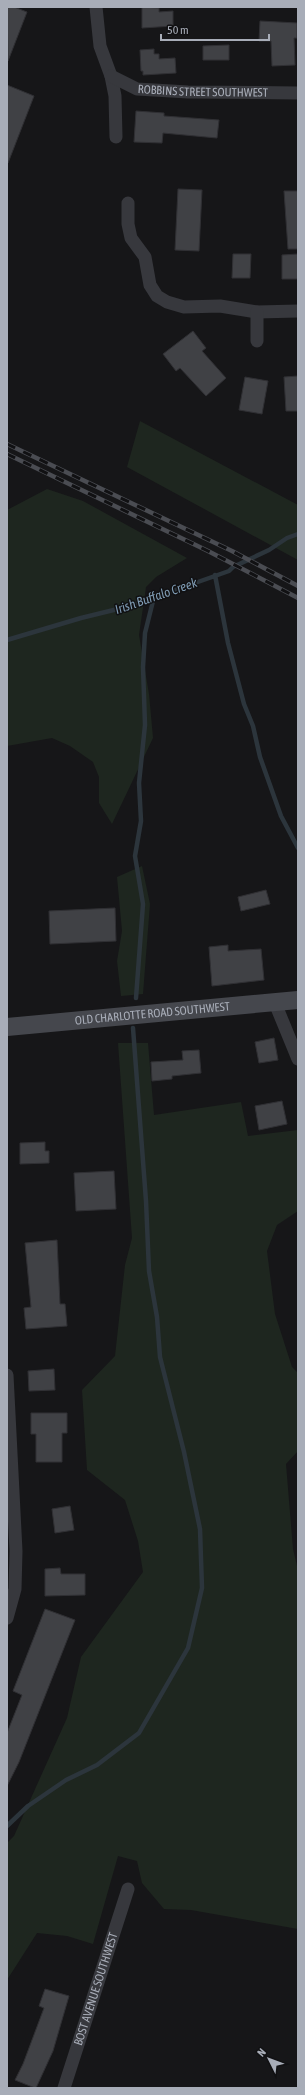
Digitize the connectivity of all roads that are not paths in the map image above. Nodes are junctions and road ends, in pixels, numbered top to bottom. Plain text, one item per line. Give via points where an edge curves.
1 (93, 8) edge
2 (111, 76) junction
3 (298, 93) edge
4 (116, 137) dead end
5 (128, 203) dead end
6 (298, 311) edge
7 (257, 312) junction
8 (257, 341) dead end
9 (298, 1000) edge
10 (274, 1003) junction
11 (7, 1027) edge
12 (298, 1060) edge
13 (7, 1375) edge
14 (11, 1551) edge
15 (7, 1618) edge
16 (128, 1889) dead end
17 (64, 2088) edge

1 - 2 street via 100,46
2 - 3 street, ROBBINS STREET SOUTHWEST via 137,89
2 - 4 street via 115,96
5 - 7 street via 128,224 132,238 145,257 150,285 157,296 167,302 184,306 220,306
6 - 7 street
7 - 8 street
9 - 10 street, OLD CHARLOTTE ROAD SOUTHWEST
10 - 11 street, OLD CHARLOTTE ROAD SOUTHWEST
10 - 12 street
13 - 14 street
14 - 15 street via 15,1589
16 - 17 street, BOST AVENUE SOUTHWEST

